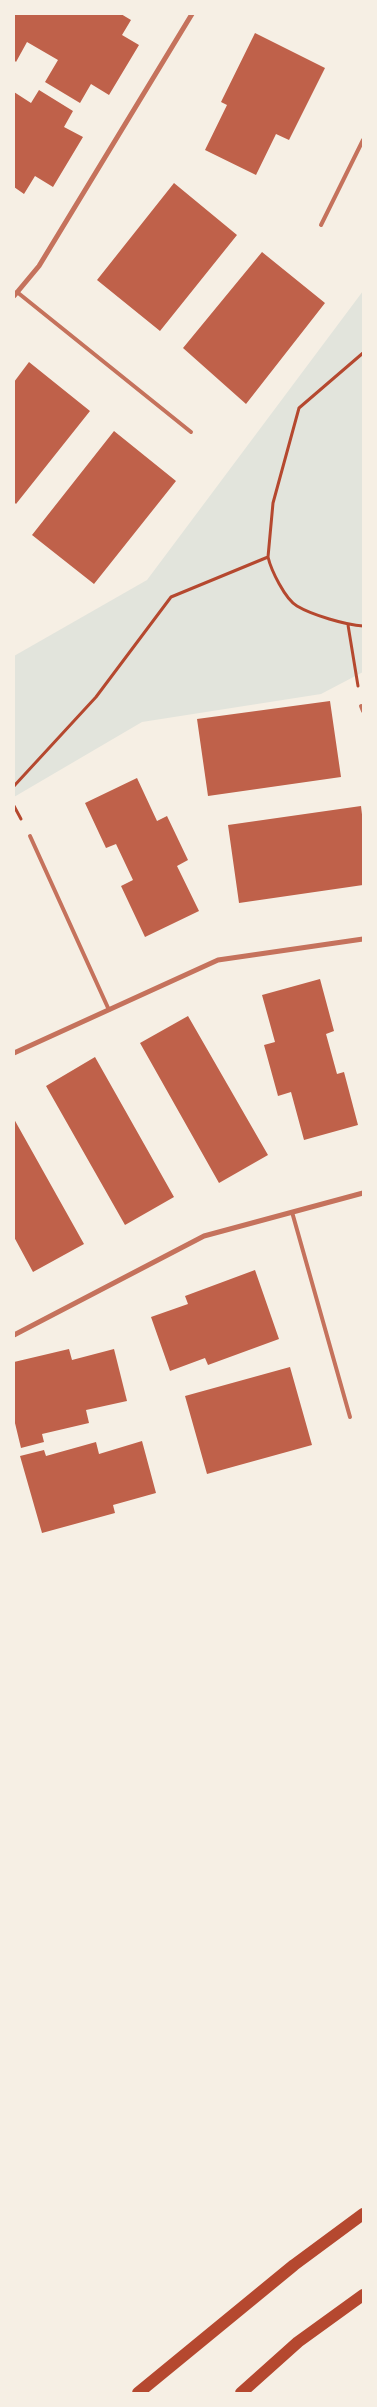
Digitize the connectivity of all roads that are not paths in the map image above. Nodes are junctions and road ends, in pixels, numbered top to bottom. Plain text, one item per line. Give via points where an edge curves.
1 (192, 14) edge
2 (363, 140) edge
3 (321, 225) dead end
4 (16, 294) edge
5 (191, 432) dead end
6 (361, 706) road end
7 (363, 711) edge
8 (30, 836) dead end
9 (363, 939) edge
10 (108, 1010) junction
11 (14, 1052) edge
12 (363, 1193) edge
13 (292, 1212) junction
14 (14, 1335) edge
15 (350, 1417) dead end
16 (363, 2214) edge
17 (363, 2295) edge
18 (138, 2393) edge
19 (241, 2393) edge

1 - 4 street via 39,266
2 - 3 lane
4 - 5 lane
6 - 7 lane
8 - 10 lane
9 - 10 street via 218,960
10 - 11 street
12 - 13 street
13 - 14 street via 204,1236
13 - 15 lane
16 - 18 main road via 294,2265
17 - 19 main road via 298,2342

